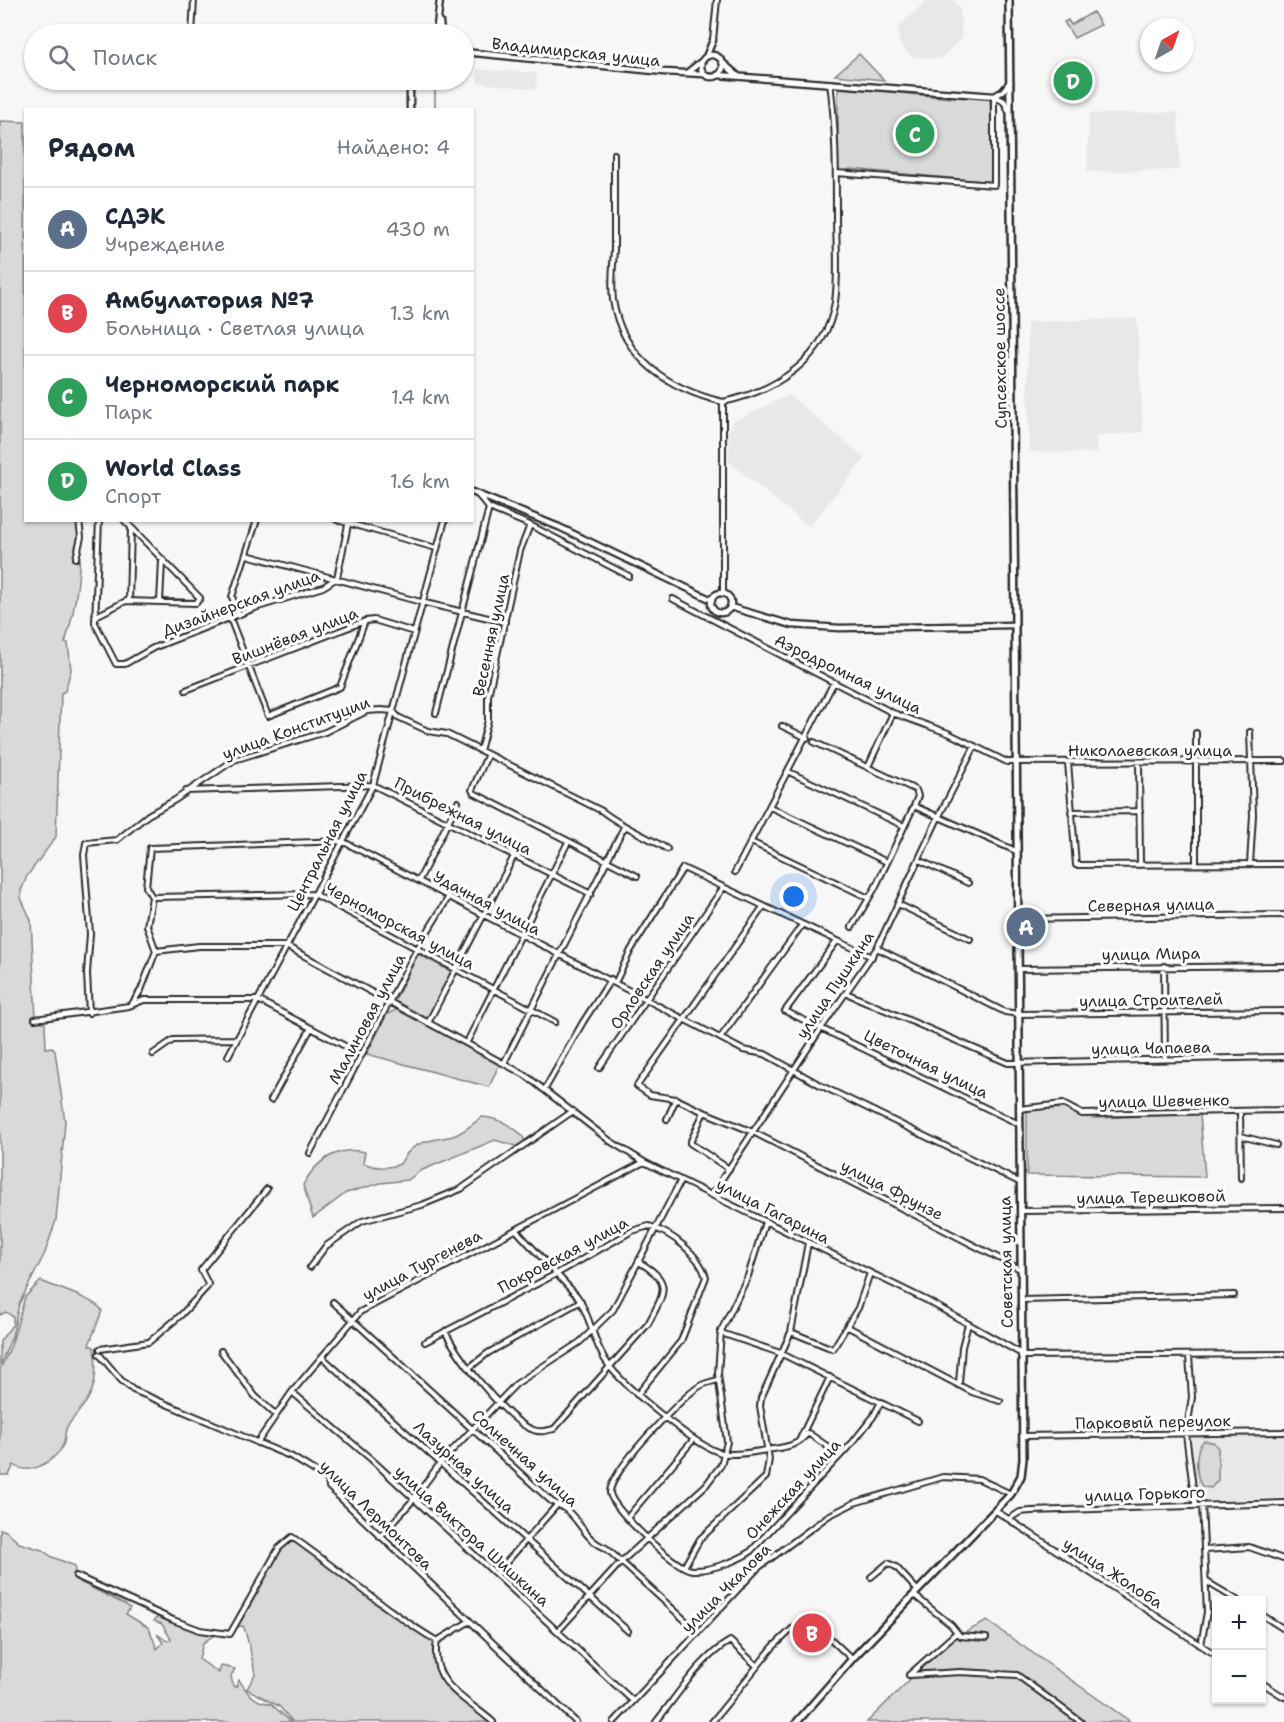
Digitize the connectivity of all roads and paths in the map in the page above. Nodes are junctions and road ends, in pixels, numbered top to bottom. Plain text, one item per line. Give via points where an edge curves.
1 (194, 0) edge
2 (440, 0) edge
3 (717, 0) edge
4 (1009, 0) edge
5 (193, 24) edge
6 (437, 24) edge
7 (441, 24) edge
8 (713, 40) junction
9 (474, 53) edge
10 (716, 57) junction
11 (704, 59) junction
12 (721, 62) junction
13 (686, 73) junction
14 (704, 74) junction
15 (717, 75) junction
16 (738, 76) junction
17 (830, 82) junction
18 (1010, 82) junction
19 (410, 90) edge
20 (994, 96) junction
21 (410, 108) edge
22 (1010, 113) junction
23 (614, 154) dead end
24 (836, 173) junction
25 (723, 402) junction
26 (475, 493) edge
27 (489, 508) junction
28 (79, 522) edge
29 (99, 522) edge
30 (126, 522) edge
31 (256, 522) edge
32 (348, 522) edge
33 (444, 522) edge
34 (530, 525) junction
35 (130, 527) junction
36 (436, 548) junction
37 (247, 555) junction
38 (76, 558) dead end
39 (162, 560) junction
40 (629, 576) dead end
41 (337, 578) junction
42 (723, 594) junction
43 (674, 599) dead end
44 (712, 600) junction
45 (129, 601) junction
46 (160, 602) junction
47 (421, 602) junction
48 (730, 607) junction
49 (462, 613) junction
50 (239, 615) junction
51 (96, 616) junction
52 (230, 618) junction
53 (365, 621) junction
54 (506, 622) junction
55 (1016, 625) junction
56 (414, 632) junction
57 (247, 666) junction
58 (834, 682) junction
59 (186, 690) dead end
60 (393, 711) junction
61 (436, 713) dead end
62 (893, 713) junction
63 (1015, 715) joint
64 (782, 726) dead end
65 (1250, 732) dead end
66 (1196, 733) dead end
67 (807, 738) junction
68 (814, 742) dead end
69 (975, 746) junction
70 (480, 751) junction
71 (487, 756) junction
72 (1251, 761) junction
73 (1284, 761) edge
74 (1068, 762) junction
75 (1139, 762) junction
76 (1195, 762) junction
77 (1015, 763) junction
78 (868, 767) junction
79 (789, 772) junction
80 (373, 785) junction
81 (185, 790) junction
82 (458, 802) dead end
83 (914, 806) junction
84 (770, 807) junction
85 (1140, 811) junction
86 (1071, 812) junction
87 (938, 818) junction
88 (448, 821) junction
89 (904, 826) junction
90 (624, 828) junction
91 (342, 841) junction
92 (568, 842) junction
93 (751, 842) junction
94 (667, 849) dead end
95 (1016, 851) junction
96 (514, 856) junction
97 (919, 860) junction
98 (608, 861) junction
99 (887, 862) junction
100 (1196, 864) junction
101 (1250, 864) junction
102 (1284, 864) edge
103 (1140, 865) junction
104 (735, 872) dead end
105 (551, 874) junction
106 (638, 876) dead end
107 (419, 880) junction
108 (968, 883) dead end
109 (723, 888) junction
110 (314, 894) junction
111 (591, 894) junction
112 (152, 897) junction
113 (448, 898) junction
114 (869, 898) junction
115 (898, 904) junction
116 (763, 907) junction
117 (1284, 915) edge
118 (484, 916) junction
119 (1018, 919) junction
120 (802, 925) junction
121 (852, 927) dead end
122 (521, 936) junction
123 (970, 939) dead end
124 (837, 941) junction
125 (286, 946) junction
126 (877, 948) junction
127 (417, 949) junction
128 (156, 951) junction
129 (561, 955) junction
130 (872, 957) junction
131 (1164, 966) junction
132 (1284, 966) edge
133 (456, 969) junction
134 (1018, 969) junction
135 (613, 980) junction
136 (493, 989) junction
137 (846, 993) junction
138 (649, 999) junction
139 (258, 1000) junction
140 (389, 1001) junction
141 (132, 1004) junction
142 (532, 1010) junction
143 (1284, 1011) edge
144 (1163, 1012) junction
145 (89, 1013) junction
146 (1019, 1014) junction
147 (35, 1019) dead end
148 (686, 1019) junction
149 (555, 1022) dead end
150 (428, 1023) junction
151 (822, 1027) junction
152 (311, 1028) junction
153 (721, 1037) junction
154 (236, 1039) junction
155 (466, 1042) junction
156 (153, 1054) dead end
157 (362, 1055) junction
158 (228, 1056) dead end
159 (1284, 1057) edge
160 (1165, 1059) junction
161 (504, 1063) junction
162 (1018, 1063) junction
163 (599, 1068) dead end
164 (792, 1071) junction
165 (545, 1089) junction
166 (270, 1100) dead end
167 (676, 1100) junction
168 (1019, 1109) junction
169 (1284, 1110) edge
170 (573, 1111) junction
171 (704, 1112) junction
172 (1240, 1112) junction
173 (667, 1119) dead end
174 (1019, 1124) junction
175 (753, 1132) junction
176 (1240, 1136) junction
177 (1276, 1145) dead end
178 (310, 1153) dead end
179 (644, 1162) junction
180 (729, 1169) junction
181 (1242, 1178) dead end
182 (681, 1179) junction
183 (1019, 1182) junction
184 (267, 1189) dead end
185 (712, 1194) junction
186 (1284, 1208) edge
187 (1019, 1211) junction
188 (765, 1222) junction
189 (656, 1228) junction
190 (516, 1230) junction
191 (808, 1243) junction
192 (639, 1262) junction
193 (309, 1267) dead end
194 (1020, 1269) junction
195 (870, 1273) junction
196 (558, 1274) junction
197 (1234, 1295) dead end
198 (1020, 1300) junction
199 (581, 1301) junction
200 (333, 1302) dead end
201 (353, 1318) junction
202 (968, 1324) junction
203 (848, 1327) junction
204 (445, 1331) junction
205 (791, 1332) junction
206 (592, 1333) junction
207 (721, 1333) junction
208 (425, 1342) dead end
209 (221, 1351) dead end
210 (780, 1353) junction
211 (1020, 1354) junction
212 (1284, 1354) edge
213 (1189, 1356) junction
214 (322, 1357) junction
215 (610, 1366) junction
216 (469, 1368) junction
217 (830, 1377) junction
218 (718, 1380) junction
219 (959, 1383) junction
220 (292, 1392) junction
221 (637, 1395) junction
222 (1000, 1401) dead end
223 (499, 1402) junction
224 (881, 1402) junction
225 (276, 1415) junction
226 (666, 1416) junction
227 (918, 1421) dead end
228 (475, 1429) junction
229 (1284, 1432) edge
230 (1186, 1434) junction
231 (1022, 1436) junction
232 (694, 1439) junction
233 (257, 1443) junction
234 (797, 1445) junction
235 (767, 1450) junction
236 (725, 1454) junction
237 (840, 1455) junction
238 (441, 1462) junction
239 (1011, 1494) junction
240 (413, 1500) junction
241 (1284, 1503) edge
242 (1195, 1504) junction
243 (1202, 1504) junction
244 (557, 1505) junction
245 (996, 1511) junction
246 (627, 1518) junction
247 (1009, 1519) junction
248 (380, 1537) junction
249 (648, 1537) junction
250 (526, 1540) junction
251 (1205, 1550) junction
252 (1283, 1559) edge
253 (621, 1562) junction
254 (684, 1567) junction
255 (495, 1574) junction
256 (76, 1576) dead end
257 (871, 1577) dead end
258 (1206, 1582) junction
259 (916, 1593) junction
260 (589, 1596) junction
261 (1230, 1596) edge
262 (1266, 1618) edge
263 (470, 1621) junction
264 (1284, 1629) edge
265 (558, 1631) junction
266 (628, 1631) dead end
267 (699, 1632) junction
268 (956, 1633) junction
269 (986, 1638) dead end
270 (438, 1641) junction
271 (1201, 1645) junction
272 (1212, 1652) edge
273 (852, 1659) junction
274 (757, 1666) junction
275 (1266, 1686) edge
276 (1284, 1697) edge
277 (633, 1701) junction
278 (493, 1722) edge
279 (576, 1722) edge
280 (614, 1722) edge
281 (656, 1722) edge
282 (712, 1722) edge
283 (797, 1722) edge
284 (1081, 1722) edge

1 - 5 street
2 - 6 street
2 - 7 street
3 - 8 street
4 - 18 main road, Супсехское шоссе
8 - 10 street
8 - 11 street
9 - 13 street, Владимирская улица
10 - 11 street
10 - 12 street
11 - 13 street
11 - 14 street
12 - 15 street
12 - 16 street
13 - 14 street, Владимирская улица
14 - 15 street
15 - 16 street
16 - 17 street
17 - 20 street
17 - 24 street
18 - 20 street
18 - 22 main road, Супсехское шоссе
19 - 21 street
20 - 22 street via 1004,101
20 - 24 street via 994,185
22 - 55 main road, Супсехское шоссе
23 - 25 street via 613,299 627,341 639,359 661,377 682,389
24 - 25 street via 837,280 833,309 821,339 795,371 764,390
25 - 42 street
26 - 27 street
26 - 44 street via 559,527
27 - 34 street
27 - 49 street
28 - 38 street via 81,537
29 - 51 street
30 - 35 street
31 - 37 street
32 - 36 street
32 - 41 street
33 - 36 street, Центральная улица
34 - 40 street
34 - 54 street, Весенняя улица via 520,551
35 - 39 street
35 - 45 street
36 - 47 street, Центральная улица
37 - 41 street
37 - 50 street via 232,597
39 - 46 street
39 - 46 street via 200,598 196,603
41 - 47 street
41 - 50 street, Дизайнерская улица via 323,587
42 - 44 street
42 - 48 street via 730,598
43 - 58 street, Аэродромная улица
44 - 48 street via 713,609 720,613
45 - 46 street
45 - 51 street
47 - 49 street
47 - 56 street, Центральная улица
48 - 55 street via 792,625
49 - 54 street
49 - 61 street
50 - 52 street, Дизайнерская улица
51 - 52 street, Дизайнерская улица via 100,636 120,665
52 - 57 street
53 - 56 street, Вишнёвая улица
53 - 57 street, Вишнёвая улица
53 - 57 street via 340,687 268,716
54 - 70 street, Весенняя улица via 488,696 488,720
55 - 63 main road, Супсехское шоссе
56 - 60 street, Центральная улица
57 - 59 street, Вишнёвая улица
58 - 62 street, Аэродромная улица
58 - 67 street
60 - 70 street, улица Конституции via 411,724 442,732
60 - 80 street, Центральная улица
60 - 81 street, улица Конституции via 367,711 325,732 234,760
62 - 69 street, Аэродромная улица
62 - 78 street
63 - 77 main road, Советская улица
64 - 67 street
65 - 72 street
66 - 76 street
67 - 79 street
68 - 78 street
69 - 77 street, Аэродромная улица
69 - 87 street, улица Пушкина
70 - 71 street, улица Конституции
71 - 90 street, улица Конституции via 602,811
71 - 92 street via 473,784 474,793
72 - 73 street, Николаевская улица
72 - 76 street, Николаевская улица
72 - 101 street
74 - 75 street, Николаевская улица
74 - 77 street, Николаевская улица
74 - 86 street
75 - 76 street, Николаевская улица
75 - 85 street
76 - 100 street
77 - 95 main road, Советская улица
78 - 83 street via 916,790
79 - 84 street
79 - 89 street
80 - 81 street, Прибрежная улица
80 - 88 street, Прибрежная улица
80 - 91 street, Центральная улица
81 - 145 street, улица Конституции via 117,840 86,843
82 - 88 street
83 - 87 street
83 - 89 street
84 - 93 street
84 - 99 street
85 - 86 street
85 - 103 street
86 - 103 street via 1076,865
87 - 95 street
87 - 97 street, улица Пушкина
88 - 96 street, Прибрежная улица
88 - 107 street
89 - 99 street
90 - 94 street, улица Конституции via 646,835
90 - 98 street
91 - 107 street, Удачная улица
91 - 110 street, Центральная улица
91 - 112 street, Удачная улица via 150,848 146,887
92 - 98 street
92 - 105 street
93 - 104 street
93 - 114 street
95 - 119 main road, Советская улица
96 - 105 street, Прибрежная улица
96 - 118 street
97 - 108 street
97 - 115 street, улица Пушкина
98 - 106 street
98 - 111 street
99 - 114 street
100 - 101 street
100 - 103 street
101 - 102 street
105 - 111 street, Прибрежная улица
105 - 122 street
107 - 113 street, Удачная улица
109 - 116 street
109 - 135 street via 683,868
109 - 138 street, Орловская улица
110 - 112 street, Черноморская улица
110 - 125 street, Центральная улица
110 - 127 street, Черноморская улица
111 - 129 street
112 - 128 street via 147,926
113 - 118 street, Удачная улица
113 - 127 street, Малиновая улица
114 - 121 street
115 - 123 street
115 - 126 street, улица Пушкина
116 - 120 street
116 - 148 street
117 - 119 street, Северная улица
118 - 122 street, Удачная улица
118 - 133 street
119 - 134 main road, Советская улица
120 - 124 street
120 - 153 street
122 - 129 street, Удачная улица
122 - 136 street
124 - 130 street
124 - 151 street, Цветочная улица via 785,1011
125 - 128 street via 199,946
125 - 139 street, Центральная улица
125 - 140 street, улица Гагарина
126 - 130 street, улица Пушкина
126 - 146 street via 1005,1012
127 - 133 street, Черноморская улица
127 - 140 street, Малиновая улица
128 - 141 street
129 - 135 street, Удачная улица
129 - 142 street
130 - 137 street, улица Пушкина
131 - 132 street, улица Мира
131 - 134 street, улица Мира
131 - 144 street
133 - 136 street, Черноморская улица
133 - 150 street
134 - 146 main road, Советская улица
135 - 138 street, Удачная улица
135 - 165 street via 583,1022
136 - 142 street, Черноморская улица
136 - 155 street
137 - 151 street, улица Пушкина
137 - 162 street, улица Чапаева via 1008,1063
138 - 148 street, Удачная улица
138 - 163 street, Орловская улица
139 - 141 street via 144,1000
139 - 152 street
139 - 154 street, Центральная улица
140 - 150 street, улица Гагарина
140 - 157 street, Малиновая улица
141 - 145 street
142 - 149 street, Черноморская улица
142 - 161 street
143 - 144 street, улица Строителей
144 - 146 street, улица Строителей
144 - 160 street
145 - 147 street
146 - 162 main road, Советская улица
148 - 153 street, Удачная улица
148 - 167 street, улица Фрунзе via 637,1086 650,1095
150 - 155 street, улица Гагарина
151 - 164 street, улица Пушкина
151 - 174 street, Цветочная улица
152 - 157 street
152 - 166 street
153 - 164 street, Удачная улица via 743,1050 765,1054
154 - 156 street via 173,1040
154 - 158 street, Центральная улица
155 - 161 street, улица Гагарина
157 - 178 street, Малиновая улица
159 - 160 street, улица Чапаева
160 - 162 street, улица Чапаева
161 - 165 street, улица Гагарина
162 - 168 main road, Советская улица
164 - 175 street, улица Пушкина
164 - 183 street
165 - 170 street, улица Гагарина
167 - 171 street, улица Фрунзе
167 - 173 street
168 - 172 street, улица Шевченко via 1063,1104 1082,1114
168 - 174 main road, Советская улица
169 - 172 street, улица Шевченко
170 - 179 street, улица Гагарина
170 - 193 street via 461,1189 422,1205 362,1221 326,1246
171 - 175 street, улица Фрунзе
171 - 180 street via 690,1143
172 - 176 street, улица Шевченко
174 - 183 main road, Советская улица
175 - 180 street, улица Пушкина
175 - 194 street, улица Фрунзе
176 - 177 street
176 - 181 street, улица Шевченко
179 - 182 street, улица Гагарина
179 - 190 street, улица Тургенева
180 - 185 street, улица Пушкина
182 - 185 street, улица Гагарина
182 - 189 street
183 - 187 main road, Советская улица
184 - 233 street, улица Лермонтова via 201,1270 207,1287 181,1315 149,1342 100,1352 133,1390
185 - 188 street, улица Гагарина
186 - 187 street, улица Терешковой
187 - 194 main road, Советская улица
188 - 191 street, улица Гагарина
188 - 207 street via 748,1276
189 - 192 street
189 - 196 street, Покровская улица via 632,1231
189 - 221 street, Покровская улица via 693,1254 706,1277 681,1341
190 - 196 street
190 - 201 street, улица Тургенева
191 - 195 street, улица Гагарина
191 - 205 street
192 - 206 street via 618,1305
192 - 215 street via 658,1273 663,1289 648,1324
194 - 198 main road, Советская улица
195 - 202 street, улица Гагарина
195 - 203 street
196 - 199 street
196 - 204 street, Покровская улица
197 - 198 street
198 - 211 main road, Советская улица
199 - 206 street
199 - 216 street via 488,1353
200 - 201 street, Солнечная улица
201 - 214 street, улица Тургенева
201 - 228 street, Солнечная улица via 356,1325
202 - 211 street, улица Гагарина
202 - 219 street
203 - 205 street via 833,1349
203 - 219 street
204 - 208 street, Покровская улица
204 - 216 street
205 - 210 street
206 - 215 street
206 - 223 street via 529,1374
207 - 210 street
207 - 218 street
209 - 225 street via 255,1396
210 - 217 street
210 - 235 street via 760,1406
211 - 213 street, улица Гагарина
211 - 231 main road, Советская улица
212 - 213 street, улица Гагарина
213 - 230 street via 1192,1397
214 - 220 street, улица Тургенева
214 - 238 street, Лазурная улица
215 - 221 street
215 - 223 street via 554,1429 531,1429
216 - 223 street
217 - 224 street
217 - 234 street
218 - 226 street via 695,1389
218 - 236 street via 726,1427
219 - 222 street via 972,1392
220 - 225 street, улица Тургенева
220 - 240 street, улица Виктора Шишкина
221 - 226 street
223 - 228 street
224 - 227 street
224 - 237 street, Онежская улица
225 - 233 street, улица Тургенева
226 - 232 street
226 - 246 street via 612,1482 614,1503
228 - 238 street
228 - 244 street, Солнечная улица
229 - 230 street, Парковый переулок
230 - 231 street, Парковый переулок
230 - 242 street
231 - 239 main road, Советская улица via 1021,1476
232 - 236 street
232 - 246 street
233 - 248 street, улица Лермонтова via 292,1457 323,1476 329,1487
234 - 235 street
234 - 237 street via 808,1433
235 - 236 street
235 - 254 street via 766,1477 700,1539
236 - 249 street via 706,1485
237 - 254 street, Онежская улица via 749,1553 711,1567
238 - 240 street
238 - 250 street, Лазурная улица
239 - 245 main road, Советская улица
239 - 267 street, улица Чкалова via 979,1479 956,1476 930,1479 855,1503 817,1524 758,1568
240 - 248 street
240 - 255 street, улица Виктора Шишкина
241 - 243 street, улица Горького
242 - 243 street, улица Горького
242 - 247 street, улица Горького via 1031,1511
243 - 251 street
244 - 250 street
244 - 253 street, Солнечная улица
245 - 247 street, улица Жолоба
245 - 259 main road, Советская улица
246 - 249 street
247 - 271 street, улица Жолоба
248 - 263 street, улица Лермонтова
249 - 253 street
249 - 254 street
250 - 255 street
250 - 260 street, Лазурная улица
251 - 252 street via 1248,1547
251 - 258 street
253 - 260 street
253 - 267 street, Солнечная улица
255 - 265 street, улица Виктора Шишкина
256 - 270 street via 200,1630 230,1634 279,1548 292,1537 345,1573 397,1617
257 - 259 street via 888,1563 896,1567
258 - 261 street
258 - 271 street via 1207,1612
259 - 268 street
259 - 273 main road, Советская улица
260 - 265 street
260 - 266 street, Лазурная улица
262 - 264 street
263 - 270 street
263 - 279 street, улица Лермонтова
265 - 277 street, улица Виктора Шишкина
267 - 277 street, улица Чкалова
268 - 269 street
268 - 284 street via 909,1675 1017,1675
270 - 278 street via 434,1658 438,1672 466,1703
271 - 272 street, улица Жолоба
273 - 274 street via 816,1624 809,1624 792,1629
273 - 283 main road, Советская улица
274 - 281 street via 730,1641 726,1643 710,1656
274 - 282 street
275 - 276 street
277 - 280 street, улица Чкалова

